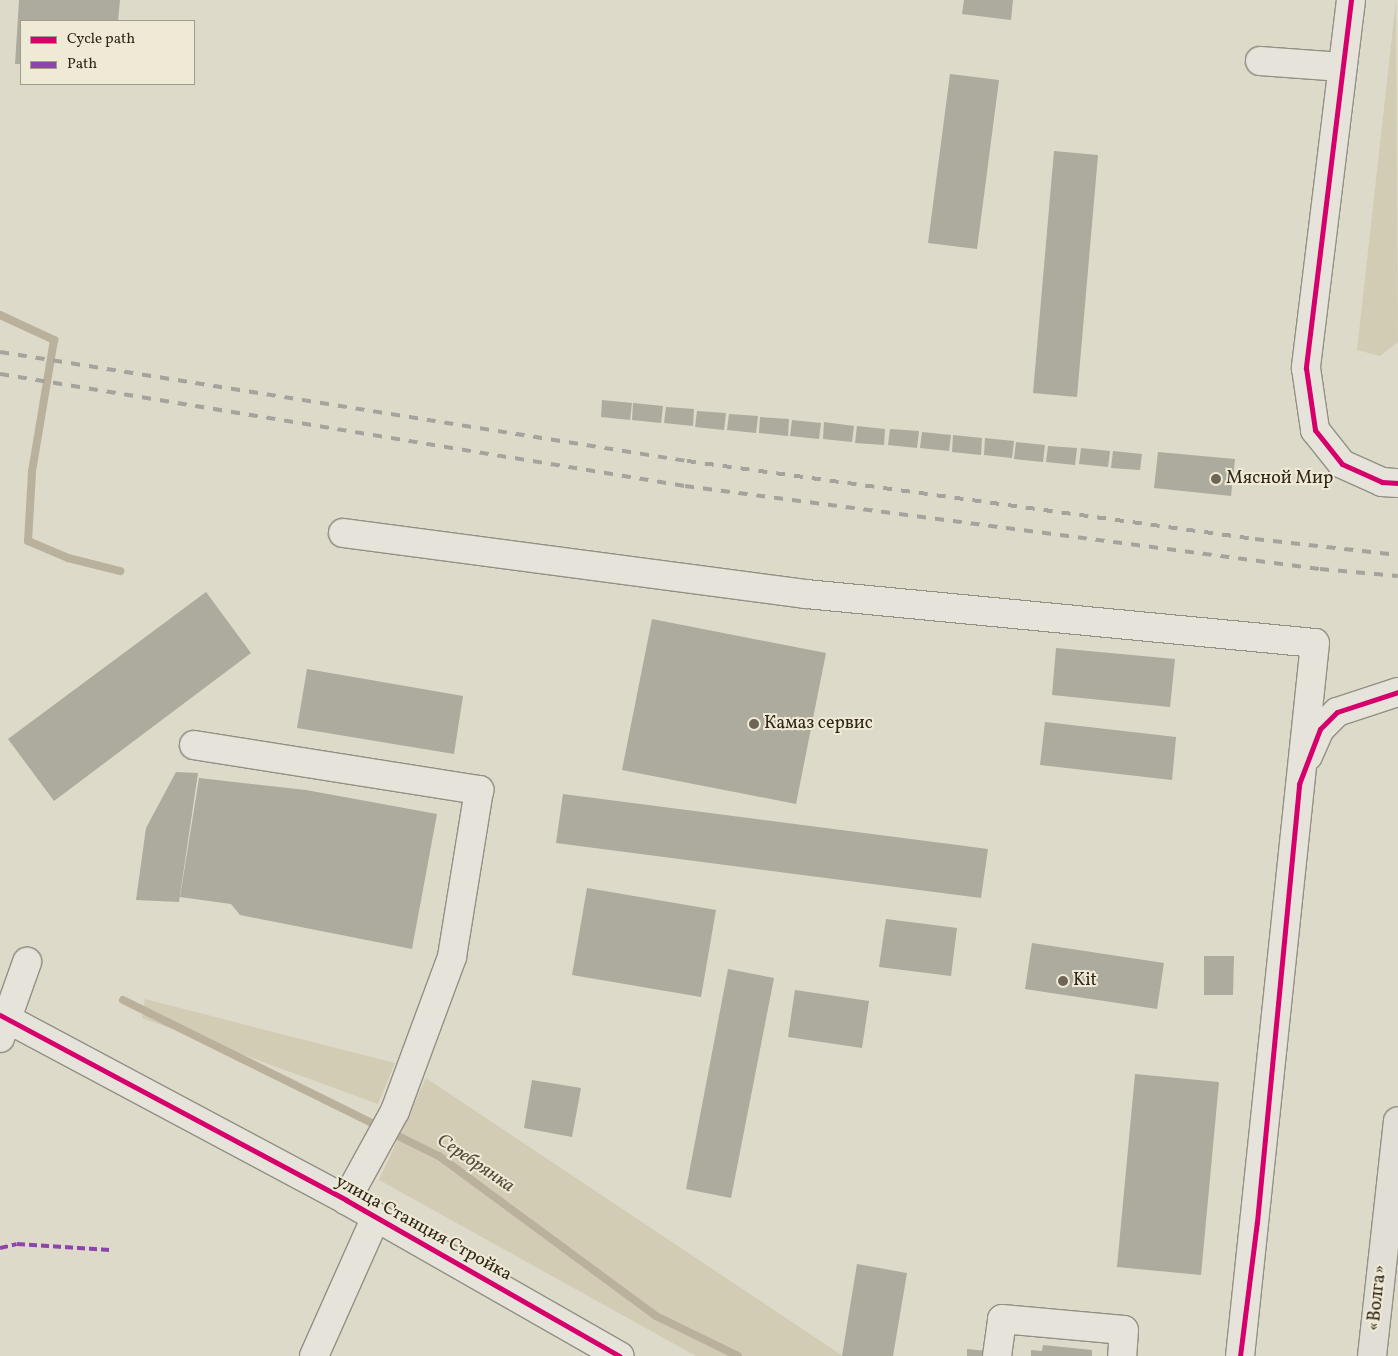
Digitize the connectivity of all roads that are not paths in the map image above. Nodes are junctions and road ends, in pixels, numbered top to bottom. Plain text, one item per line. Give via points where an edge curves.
1 (1350, 0) edge
2 (1260, 61) dead end
3 (1342, 67) junction
4 (1398, 483) edge
5 (343, 533) dead end
6 (1398, 692) edge
7 (194, 745) dead end
8 (1299, 784) junction
9 (27, 962) dead end
10 (2, 1024) edge
11 (1398, 1121) edge
12 (346, 1200) junction
13 (376, 1217) junction
14 (314, 1356) edge
15 (620, 1356) edge
16 (997, 1356) edge
17 (1122, 1356) edge
18 (1240, 1356) edge
19 (1372, 1356) edge

1 - 3 street
2 - 3 street
3 - 4 street via 1306,368 1315,430 1342,464 1382,482
5 - 8 street via 806,594 1314,643
6 - 8 street via 1337,712 1320,730
7 - 12 street via 478,790 452,957 395,1111
8 - 18 street
9 - 10 street
10 - 12 street, улица Станция Стройка
11 - 19 highway, «Волга»
12 - 13 street, улица Станция Стройка
13 - 14 street
13 - 15 street, улица Станция Стройка
16 - 17 street via 1002,1319 1124,1330

